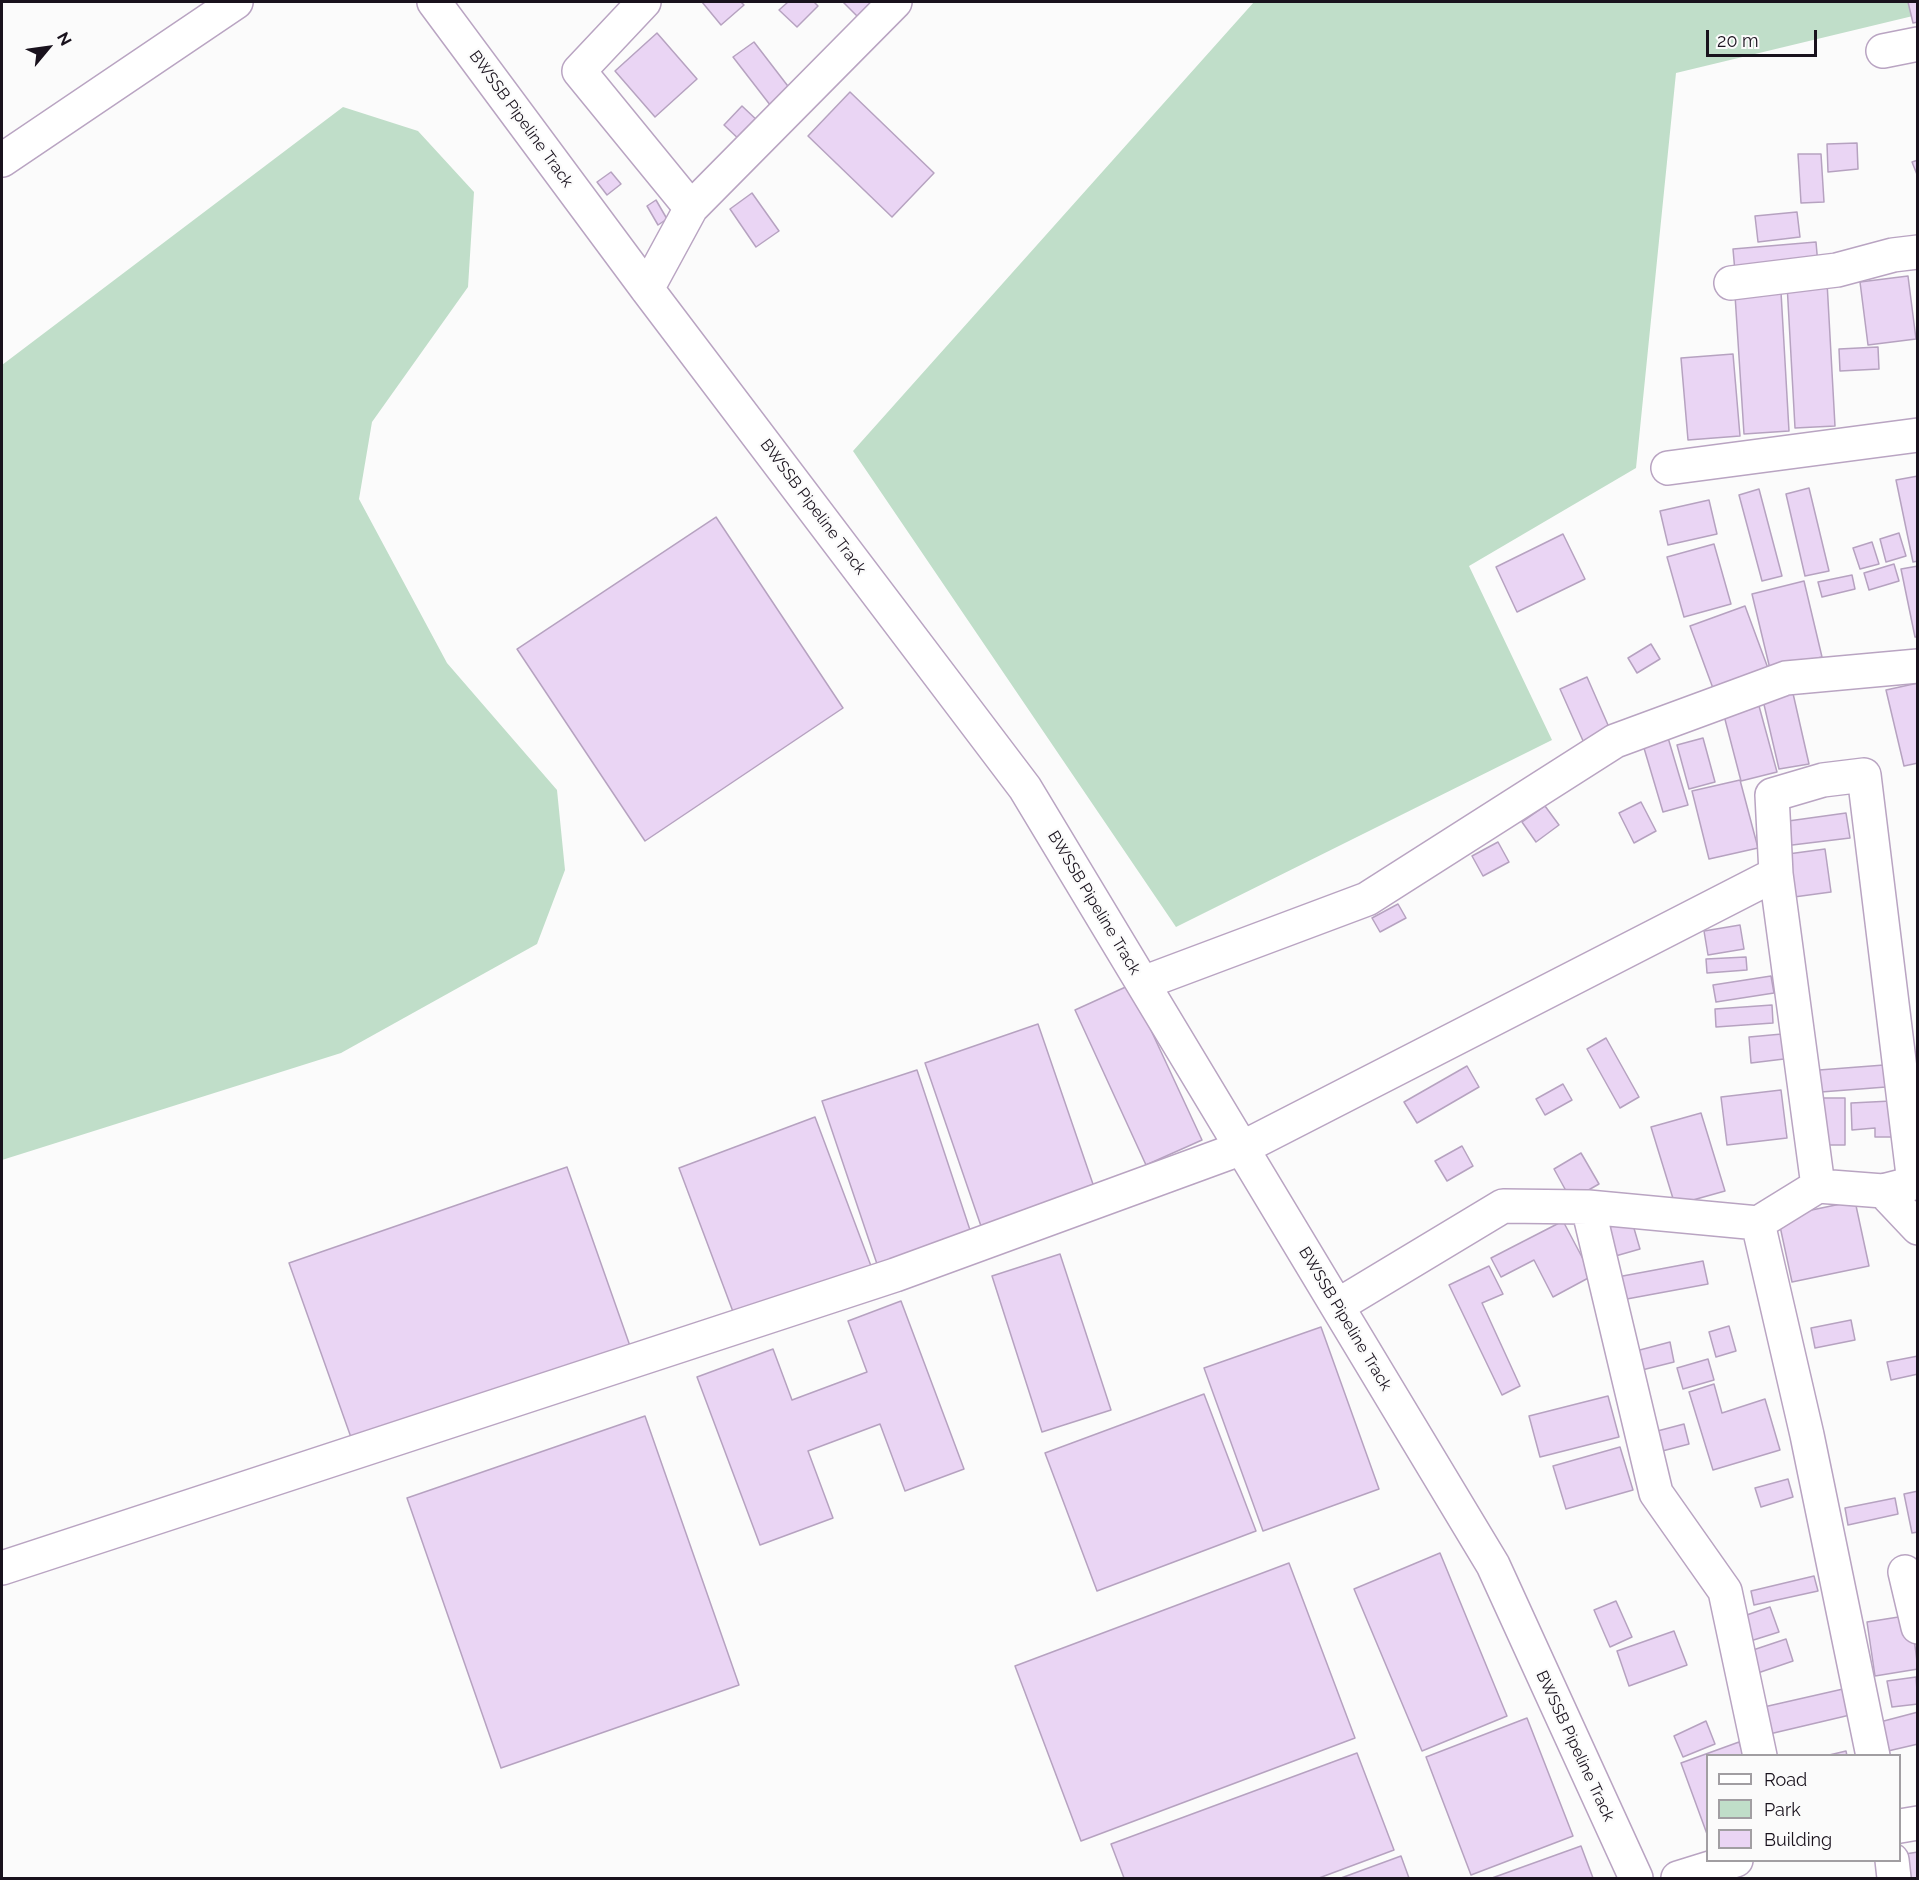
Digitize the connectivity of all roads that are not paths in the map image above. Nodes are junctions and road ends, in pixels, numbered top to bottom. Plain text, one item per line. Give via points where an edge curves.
1 (236, 2) edge
2 (434, 2) edge
3 (644, 2) edge
4 (895, 2) edge
5 (1917, 44) edge
6 (1883, 51) dead end
7 (2, 160) edge
8 (691, 208) junction
9 (1917, 252) edge
10 (1731, 283) dead end
11 (647, 289) junction
12 (1917, 435) edge
13 (1668, 468) dead end
14 (1917, 666) edge
15 (1776, 874) junction
16 (1143, 983) junction
17 (1242, 1148) junction
18 (1916, 1183) edge
19 (1818, 1186) junction
20 (1883, 1191) junction
21 (1588, 1207) junction
22 (1758, 1224) junction
23 (1917, 1228) edge
24 (1337, 1306) junction
25 (2, 1568) edge
26 (1905, 1572) dead end
27 (1917, 1628) edge
28 (1760, 1754) edge
29 (1873, 1754) edge
30 (1917, 1823) edge
31 (1901, 1826) edge
32 (1730, 1862) edge
33 (1892, 1862) edge
34 (1636, 1878) edge
35 (1678, 1878) edge
36 (1894, 1878) edge

1 - 7 street
2 - 11 street, BWSSB Pipeline Track
3 - 8 street via 579,71
4 - 8 street
5 - 6 street
8 - 11 street
9 - 10 street via 1837,270
11 - 16 street, BWSSB Pipeline Track via 1025,788
12 - 13 street
14 - 16 street via 1786,678 1615,741 1367,899
15 - 17 street
15 - 18 street via 1772,795 1823,780 1864,775
15 - 19 street
16 - 17 street, BWSSB Pipeline Track
17 - 24 street, BWSSB Pipeline Track
17 - 25 street via 896,1275
18 - 20 street
19 - 20 street
19 - 22 street
20 - 23 street
21 - 22 street
21 - 24 street via 1503,1206
21 - 28 street via 1656,1493 1725,1591
22 - 29 street via 1808,1435
24 - 34 street, BWSSB Pipeline Track via 1493,1565
26 - 27 street
30 - 31 street
32 - 35 street
33 - 36 street

